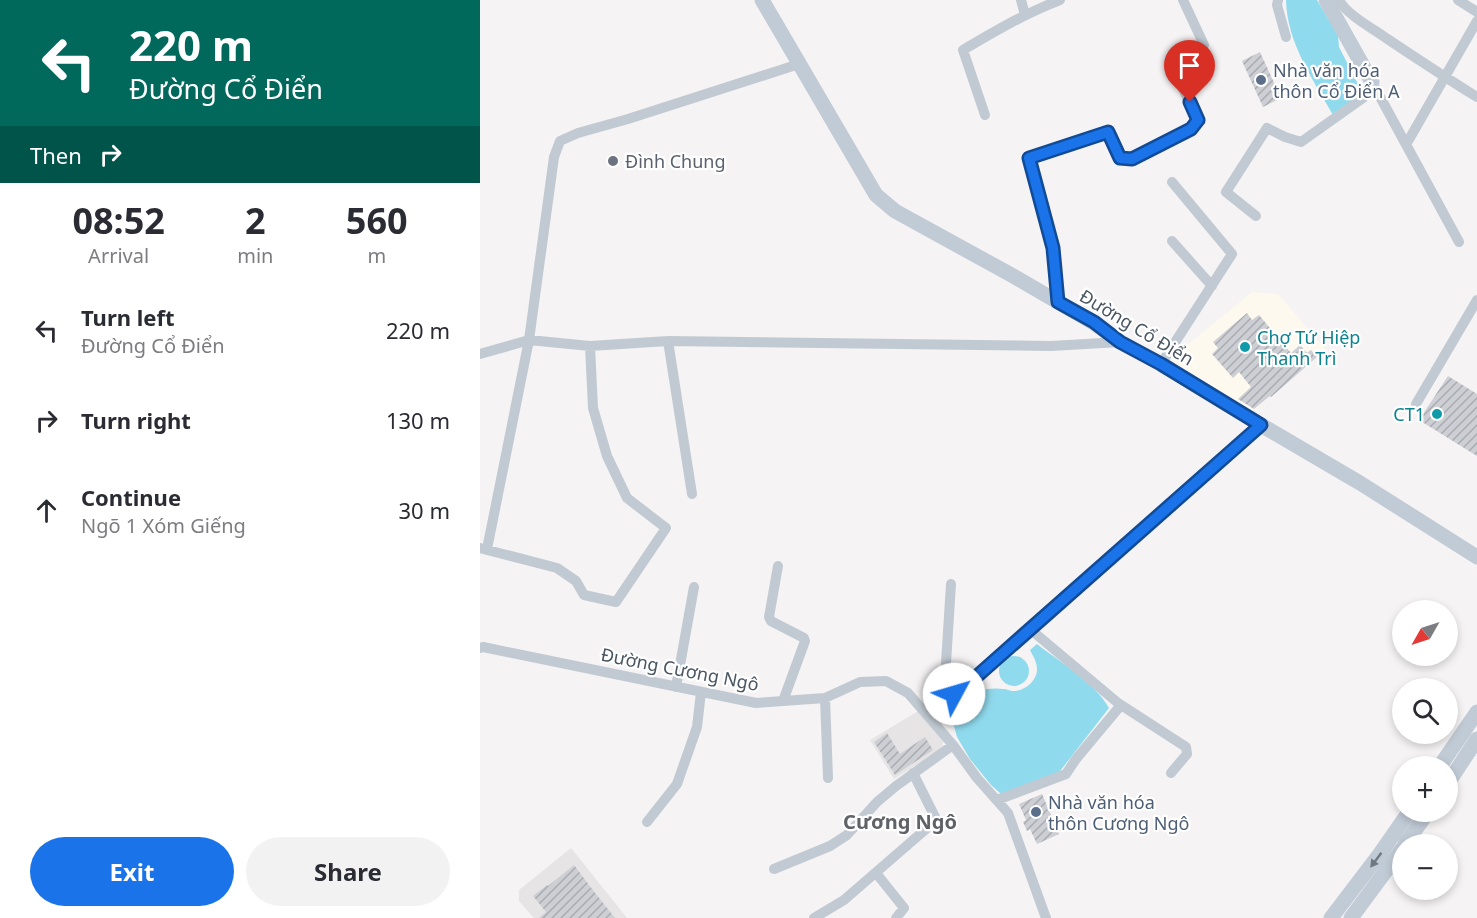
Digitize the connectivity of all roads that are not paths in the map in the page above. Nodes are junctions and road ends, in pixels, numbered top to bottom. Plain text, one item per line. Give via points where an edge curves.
1 (762, 0) edge
2 (1021, 0) edge
3 (1060, 0) edge
4 (1183, 0) edge
5 (1278, 0) edge
6 (1458, 0) edge
7 (1336, 2) edge
8 (1477, 12) edge
9 (1025, 15) junction
10 (1477, 21) edge
11 (1286, 37) dead end
12 (799, 64) junction
13 (1445, 77) junction
14 (1372, 82) junction
15 (1477, 97) edge
16 (986, 115) dead end
17 (1407, 143) junction
18 (1172, 182) dead end
19 (1256, 216) dead end
20 (1172, 241) dead end
21 (1459, 242) dead end
22 (1212, 286) junction
23 (1477, 300) edge
24 (1058, 302) junction
25 (529, 340) junction
26 (668, 341) junction
27 (1120, 342) junction
28 (590, 346) junction
29 (480, 354) edge
30 (1161, 364) junction
31 (1416, 404) dead end
32 (1261, 425) junction
33 (692, 494) dead end
34 (483, 548) edge
35 (1477, 557) edge
36 (778, 566) dead end
37 (951, 584) dead end
38 (694, 587) dead end
39 (1030, 629) junction
40 (480, 648) edge
41 (676, 687) junction
42 (701, 692) junction
43 (954, 694) junction
44 (825, 698) junction
45 (783, 701) junction
46 (1121, 705) junction
47 (1477, 712) edge
48 (928, 715) junction
49 (1477, 739) edge
50 (953, 745) junction
51 (1447, 756) edge
52 (1458, 768) edge
53 (913, 773) junction
54 (1171, 773) dead end
55 (828, 778) dead end
56 (997, 800) junction
57 (647, 822) dead end
58 (1402, 822) edge
59 (1392, 862) edge
60 (774, 869) dead end
61 (876, 873) junction
62 (814, 918) edge
63 (896, 918) edge
64 (1046, 918) edge
65 (1331, 918) edge
66 (1350, 918) edge

1 - 12 street, Đường Cổ Điển
2 - 9 street
3 - 9 street
4 - 24 street via 1204,45 1172,65 1198,120 1191,129 1132,159 1120,158 1108,132 1029,158 1053,248
5 - 11 street
6 - 8 street
7 - 13 street
7 - 14 street
9 - 16 street via 963,50
10 - 13 street
12 - 24 street, Đường Cổ Điển via 876,195 895,211
12 - 25 street via 560,141 554,157
13 - 15 street
13 - 17 street
14 - 17 street
14 - 19 street via 1363,98 1301,142 1267,128 1226,192
17 - 21 street
18 - 22 street via 1232,254
20 - 22 street
22 - 30 street
23 - 31 street
24 - 27 street, Đường Cổ Điển
25 - 28 street
25 - 29 street
25 - 34 street
26 - 27 street via 1051,346
26 - 28 street
26 - 33 street
27 - 30 street, Đường Cổ Điển
28 - 34 street via 593,408 608,456 627,498 666,528 616,602 584,595 576,581 557,568
30 - 32 street, Đường Cổ Điển
32 - 35 street, Đường Cổ Điển
32 - 39 street
36 - 45 street via 769,617 805,641
37 - 43 street via 946,663
38 - 41 street
39 - 43 street
39 - 46 street
40 - 41 street, Đường Cương Ngô
41 - 42 street, Đường Cương Ngô
42 - 45 street, Đường Cương Ngô via 756,703
42 - 57 street via 697,727 677,784
43 - 48 street
44 - 45 street, Đường Cương Ngô
44 - 48 street, Đường Cương Ngô via 860,682 886,681 908,693
44 - 55 street
46 - 54 street via 1186,747 1187,754
46 - 56 street via 1066,774
47 - 51 street
48 - 50 street, Đường Cương Ngô
49 - 52 street
50 - 53 street
50 - 56 street, Đường Cương Ngô
53 - 60 street via 877,802 847,835
53 - 61 street via 935,818
56 - 64 street, Đường Cương Ngô via 1008,813
58 -> 65 street
59 - 66 street
61 - 62 street via 844,900
61 - 63 street via 904,908

